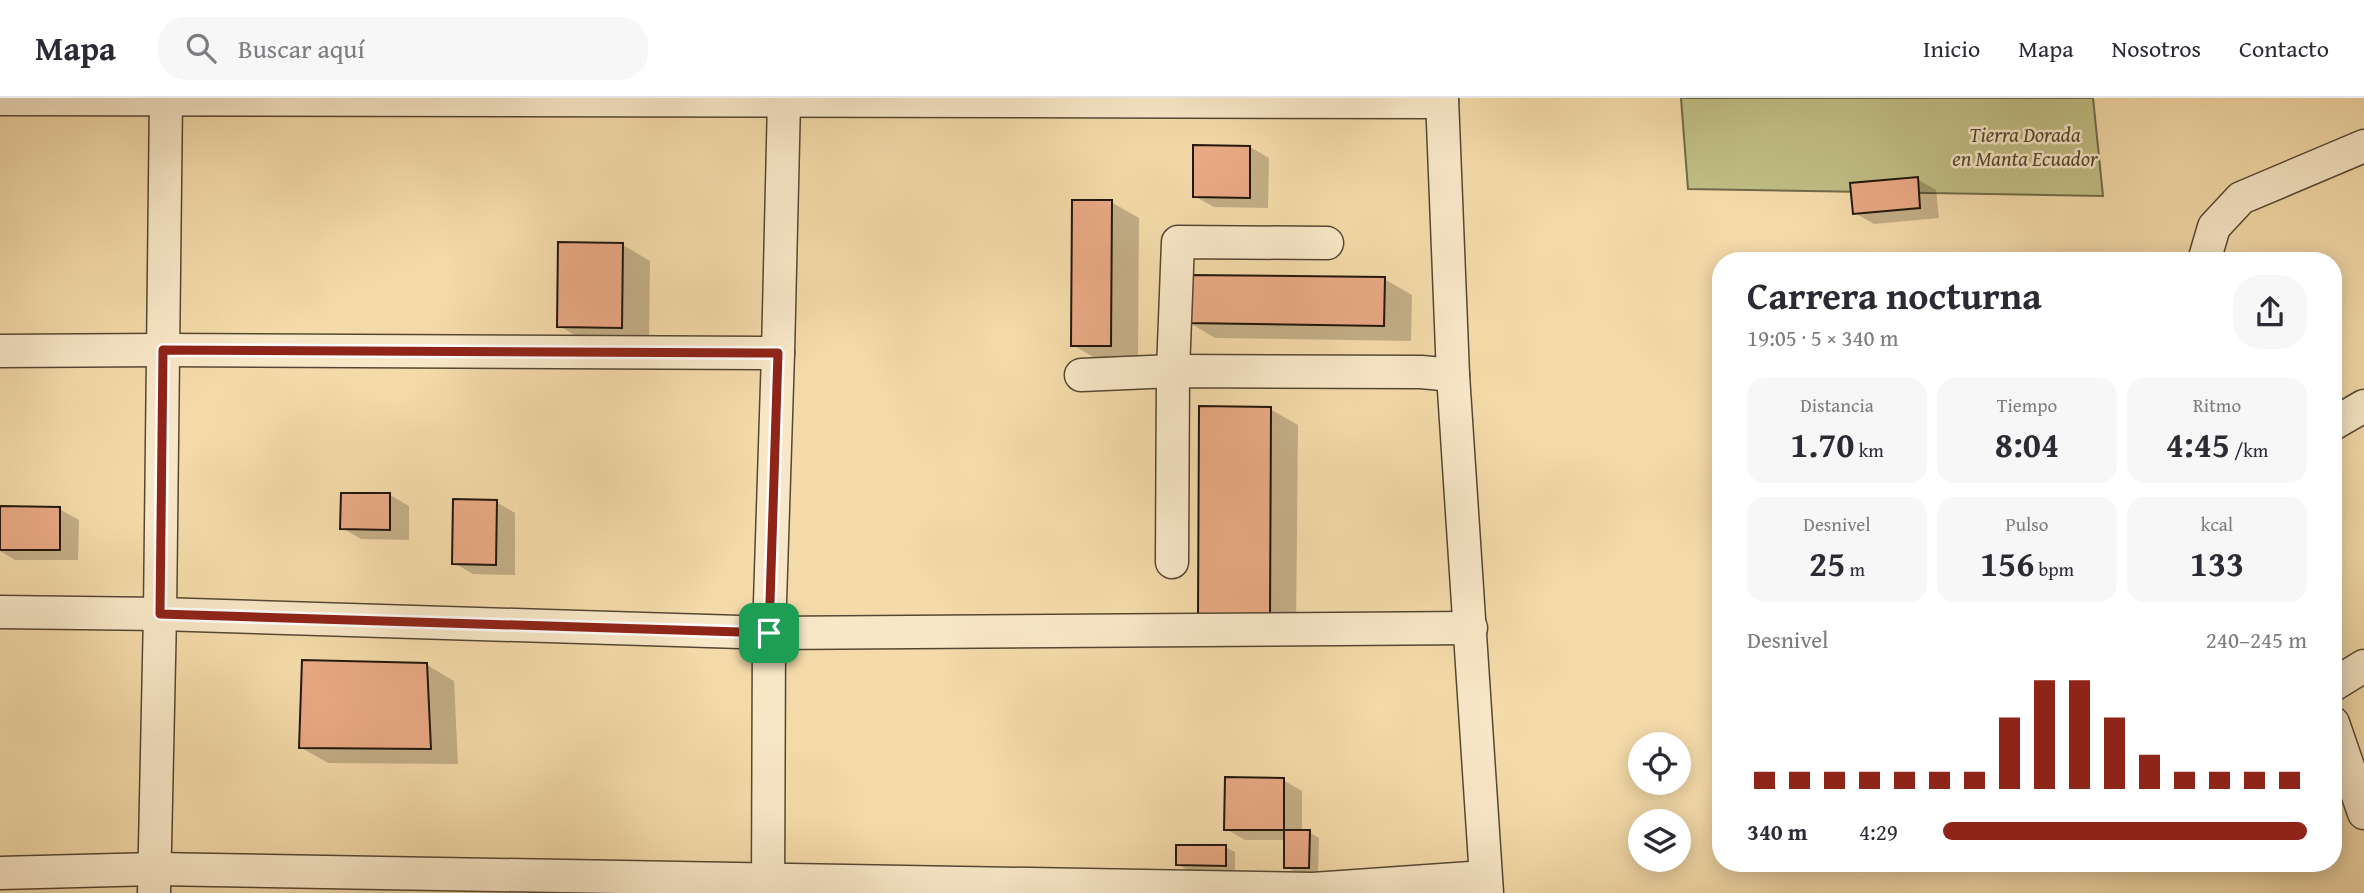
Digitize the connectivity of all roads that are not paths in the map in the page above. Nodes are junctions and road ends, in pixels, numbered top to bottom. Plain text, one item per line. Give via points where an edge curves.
1 (0, 99) edge
2 (166, 99) edge
3 (1442, 100) edge
4 (784, 101) junction
5 (2364, 146) edge
6 (1327, 243) dead end
7 (2207, 252) edge
8 (163, 350) junction
9 (0, 351) edge
10 (778, 353) junction
11 (1173, 371) junction
12 (1081, 374) dead end
13 (1453, 375) junction
14 (2364, 406) edge
15 (2342, 419) edge
16 (1172, 562) dead end
17 (0, 612) edge
18 (160, 614) junction
19 (1471, 628) junction
20 (769, 633) junction
21 (2364, 666) edge
22 (2342, 679) edge
23 (2342, 749) edge
24 (2364, 813) edge
25 (0, 873) edge
26 (154, 881) edge
27 (1486, 885) edge
28 (768, 887) edge

1 - 2 street
2 - 4 street
2 - 8 street
3 - 4 street
3 - 13 street
4 - 10 street
5 - 7 street via 2241,198 2214,227
6 - 11 street via 1178,242
8 - 9 street
8 - 10 street
8 - 18 street
10 - 20 street
11 - 12 street
11 - 13 street
11 - 16 street
13 - 19 street
14 - 15 street
17 - 18 street
18 - 20 street
18 - 26 street
19 - 20 street
19 - 27 street
20 - 28 street
21 - 22 street
23 - 24 street
25 - 26 street
26 - 28 street
27 - 28 street via 1313,889

